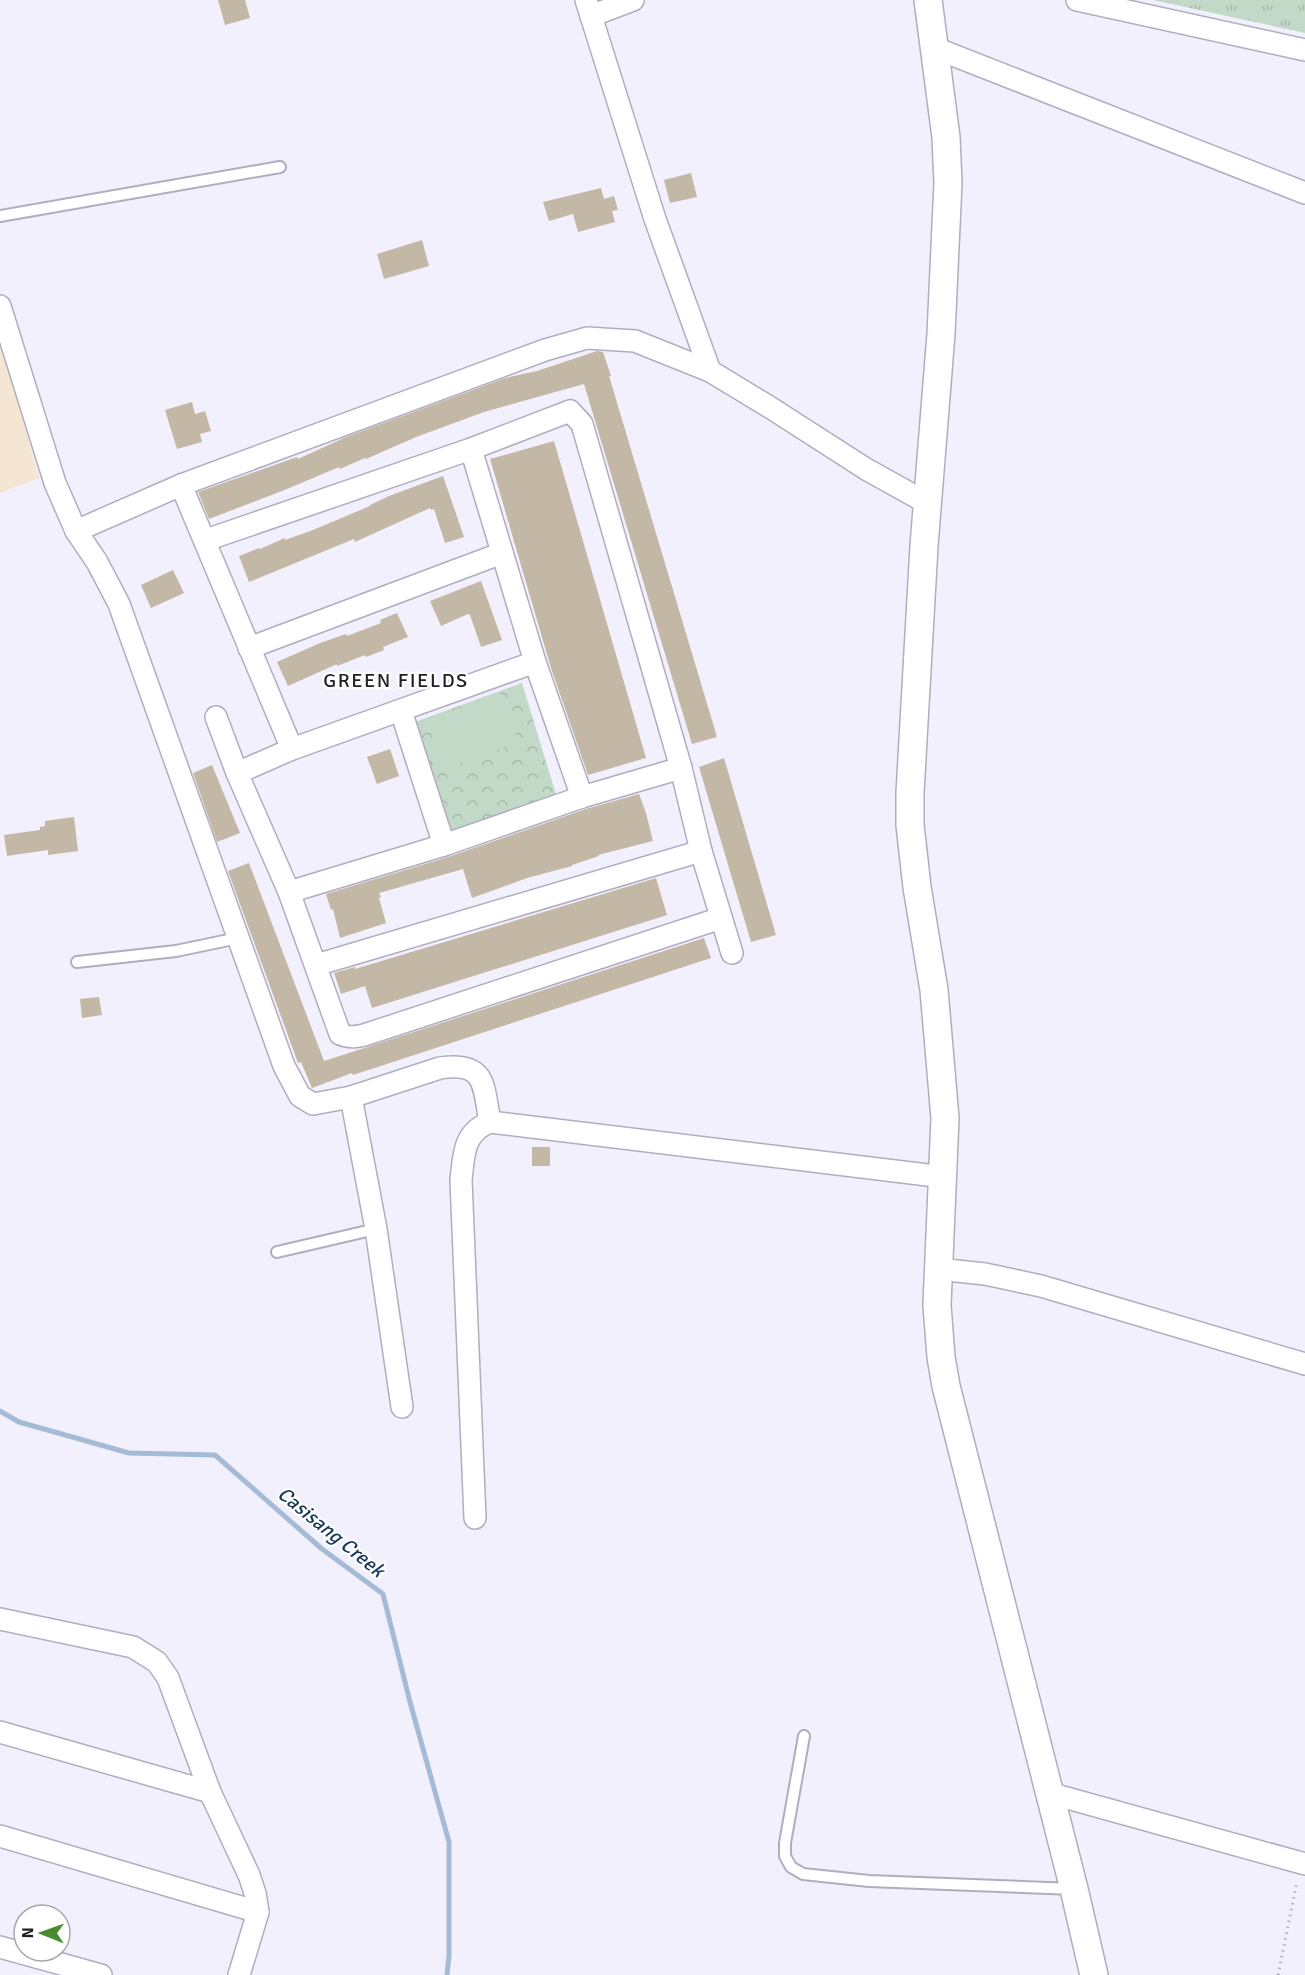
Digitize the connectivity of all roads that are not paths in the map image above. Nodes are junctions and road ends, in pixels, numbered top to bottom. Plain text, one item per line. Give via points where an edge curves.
1 (633, 0) edge
2 (928, 0) edge
3 (1077, 0) edge
4 (589, 8) edge
5 (935, 48) junction
6 (1305, 50) edge
7 (280, 167) dead end
8 (1305, 193) edge
9 (0, 216) edge
10 (0, 306) edge
11 (710, 371) junction
12 (471, 449) junction
13 (182, 485) junction
14 (927, 503) junction
15 (76, 531) junction
16 (206, 540) junction
17 (502, 553) junction
18 (249, 648) junction
19 (535, 662) junction
20 (401, 711) junction
21 (216, 717) dead end
22 (292, 749) junction
23 (681, 768) junction
24 (237, 773) junction
25 (582, 797) junction
26 (444, 844) junction
27 (701, 851) junction
28 (289, 891) junction
29 (721, 918) junction
30 (238, 938) junction
31 (732, 953) dead end
32 (77, 962) dead end
33 (316, 965) junction
34 (351, 1097) junction
35 (490, 1122) junction
36 (944, 1177) junction
37 (376, 1229) junction
38 (277, 1252) dead end
39 (938, 1269) junction
40 (1305, 1364) edge
41 (402, 1407) dead end
42 (475, 1518) dead end
43 (0, 1619) edge
44 (0, 1732) edge
45 (804, 1736) dead end
46 (210, 1792) junction
47 (1049, 1793) junction
48 (0, 1836) edge
49 (1303, 1863) edge
50 (1074, 1889) junction
51 (258, 1912) junction
52 (0, 1947) edge
53 (101, 1975) edge
54 (239, 1975) edge
55 (1094, 1975) edge

1 - 4 street
2 - 5 street
3 - 6 street
4 - 11 street via 655,219
5 - 8 street
5 - 14 street via 948,183
7 - 9 lane
10 - 15 street via 55,483
11 - 13 street via 634,341 587,338 545,350
11 - 14 street
12 - 16 street
12 - 17 street
12 - 23 street via 570,411 582,424
13 - 15 street
13 - 16 street
14 - 36 street via 910,825 934,990 945,1118
15 - 30 street via 119,603
16 - 18 street
17 - 18 street
17 - 19 street
18 - 22 street
19 - 20 street
19 - 25 street
20 - 22 street
20 - 26 street
21 - 24 street
22 - 24 street
23 - 25 street
23 - 27 street
24 - 28 street
25 - 26 street
26 - 28 street
27 - 29 street
27 - 33 street
28 - 33 street
29 - 31 street
29 - 33 street via 352,1038 340,1034
30 - 32 lane via 176,951
30 - 34 street via 284,1066 300,1096 313,1104
34 - 35 street via 440,1068 465,1068 481,1078
34 - 37 street
35 - 36 street
35 - 42 street via 478,1127 471,1136 461,1180
36 - 39 street
37 - 38 lane
37 - 41 street
39 - 40 street via 1041,1286
39 - 47 street via 938,1332 946,1386
43 - 46 street via 133,1647 157,1662 168,1678
44 - 46 street
45 - 50 lane via 785,1843 785,1856 791,1868 803,1874 869,1881
46 - 51 street via 249,1875
47 - 49 street
47 - 50 street
48 - 51 street
50 - 55 street
51 - 54 street
52 - 53 street

